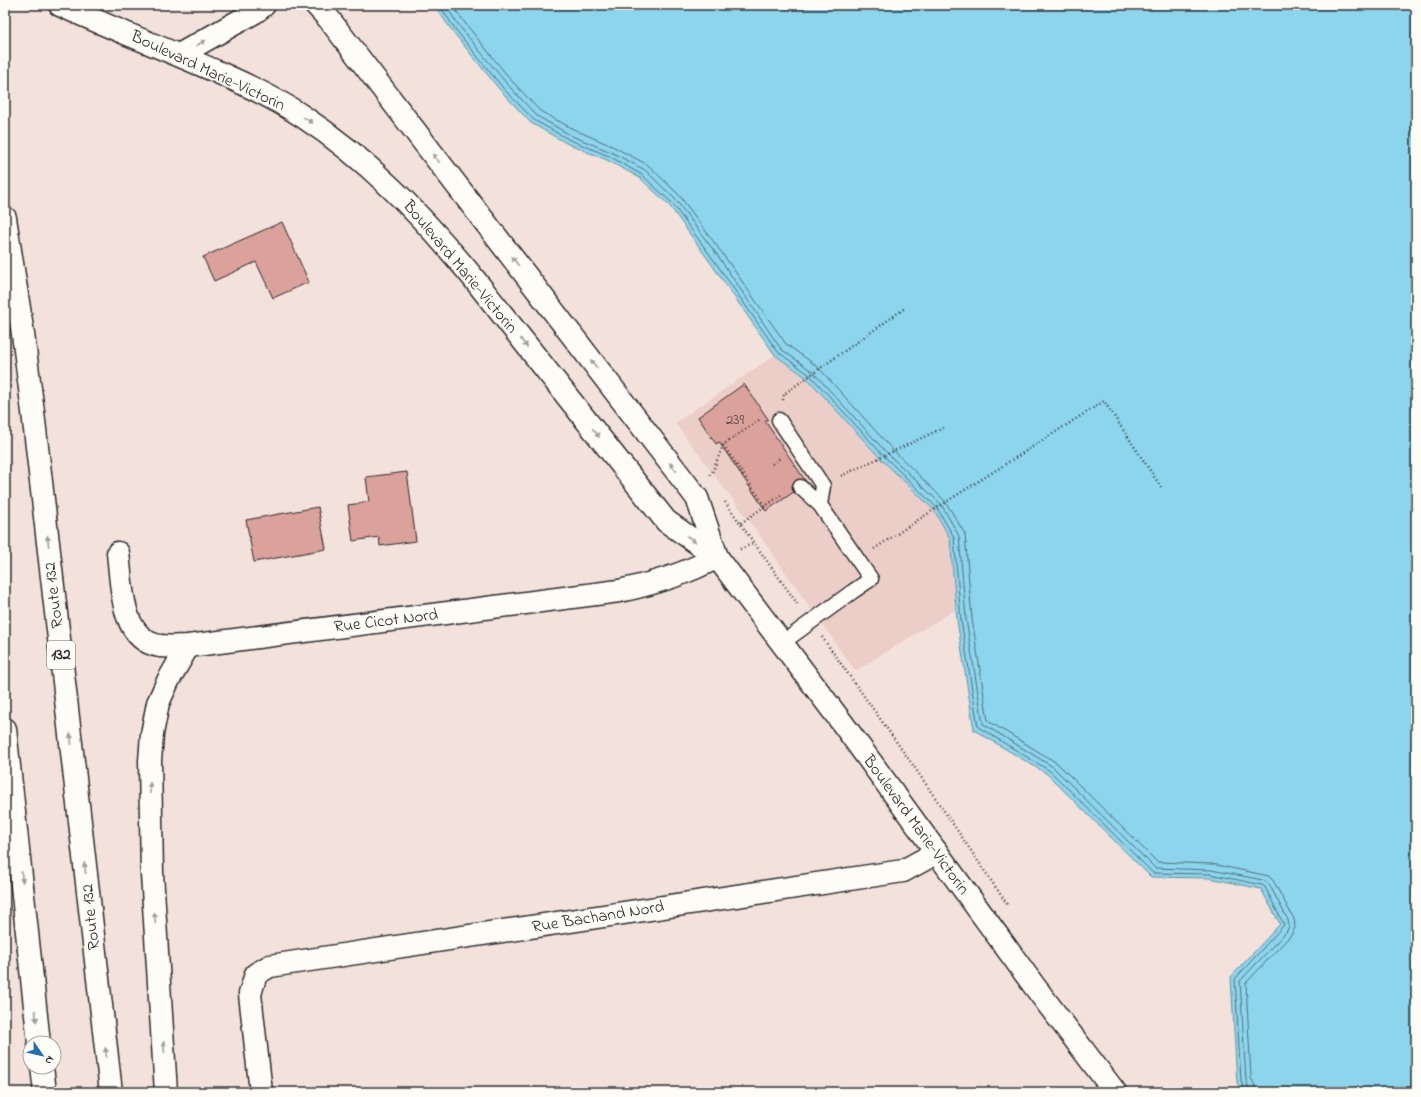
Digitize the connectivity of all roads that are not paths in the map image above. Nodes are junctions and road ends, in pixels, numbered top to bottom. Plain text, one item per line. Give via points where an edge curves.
1 (60, 5) edge
2 (264, 5) edge
3 (316, 5) edge
4 (179, 55) junction
5 (5, 218) edge
6 (779, 420) dead end
7 (800, 487) dead end
8 (820, 505) junction
9 (118, 553) dead end
10 (717, 557) junction
11 (782, 643) junction
12 (188, 646) junction
13 (5, 729) edge
14 (936, 851) junction
15 (38, 1035) edge
16 (43, 1075) edge
17 (45, 1092) edge
18 (110, 1092) edge
19 (166, 1092) edge
20 (261, 1092) edge
21 (1115, 1092) edge

1 - 4 main road, Boulevard Marie-Victorin
4 -> 2 main road
10 -> 3 main road, Boulevard Marie-Victorin via 697,498
4 -> 10 main road, Boulevard Marie-Victorin via 243,84 301,115 385,181 452,252 666,521
18 -> 5 main road, Route 132 / 132 via 33,412
6 - 8 lane via 823,486
7 - 8 lane
8 - 11 lane via 871,579
9 - 12 main road, Rue Cicot Nord via 126,614 130,625 144,639 160,646
10 - 11 main road, Boulevard Marie-Victorin
10 - 12 main road, Rue Cicot Nord via 688,572 619,591
11 - 14 main road, Boulevard Marie-Victorin
19 -> 12 main road via 152,874 150,761 158,703
13 -> 15 main road
14 - 20 main road, Rue Bachand Nord via 903,871 270,966 256,974 250,994
14 - 21 main road, Boulevard Marie-Victorin
16 - 17 main road

